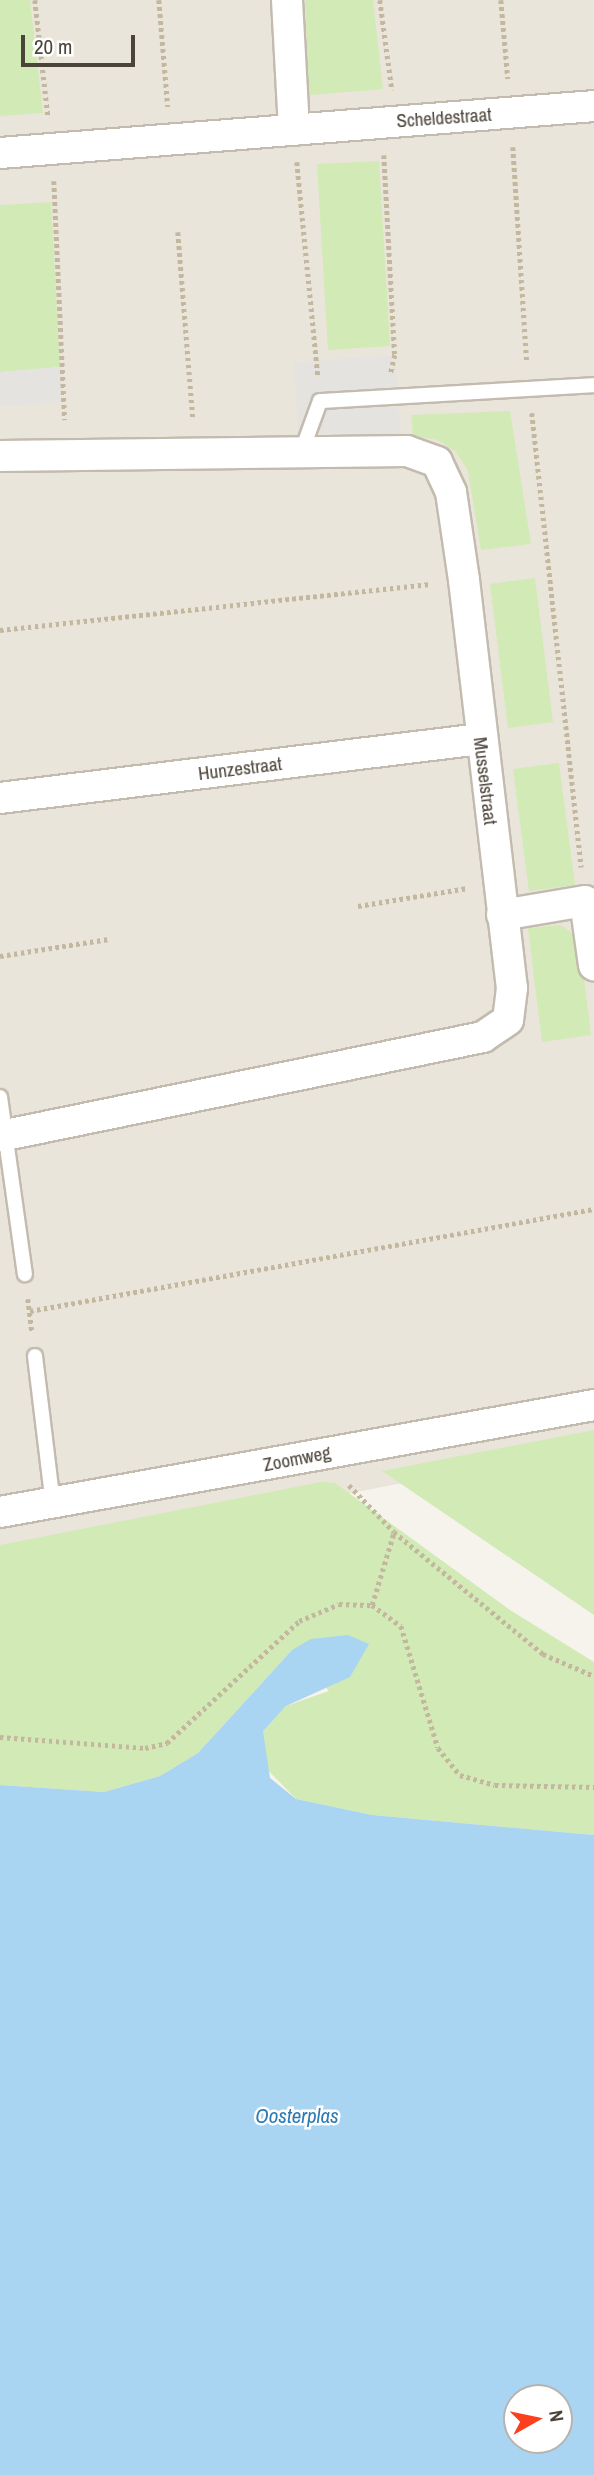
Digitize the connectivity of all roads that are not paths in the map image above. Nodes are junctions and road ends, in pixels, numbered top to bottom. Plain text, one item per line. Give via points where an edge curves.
1 (287, 0) edge
2 (594, 106) edge
3 (294, 130) junction
4 (0, 153) edge
5 (594, 385) edge
6 (301, 453) junction
7 (0, 456) edge
8 (479, 739) junction
9 (0, 798) edge
10 (502, 915) junction
11 (594, 965) edge
12 (0, 1097) edge
13 (3, 1135) edge
14 (25, 1274) road end
15 (35, 1356) road end
16 (594, 1405) edge
17 (53, 1505) junction
18 (0, 1512) edge

1 - 3 street
2 - 3 street, Scheldestraat
3 - 4 street, Scheldestraat
5 - 6 lane via 383,401 320,401
6 - 7 street, Musselstraat via 67,460
6 - 8 street, Musselstraat via 407,451 437,462 451,492
8 - 9 street, Hunzestraat
8 - 10 street, Musselstraat
10 - 11 street via 585,901
10 - 13 street, Musselstraat via 512,988 508,1020 483,1037
12 - 13 lane
13 - 14 lane
15 - 17 lane
16 - 17 street, Zoomweg
17 - 18 street, Zoomweg

